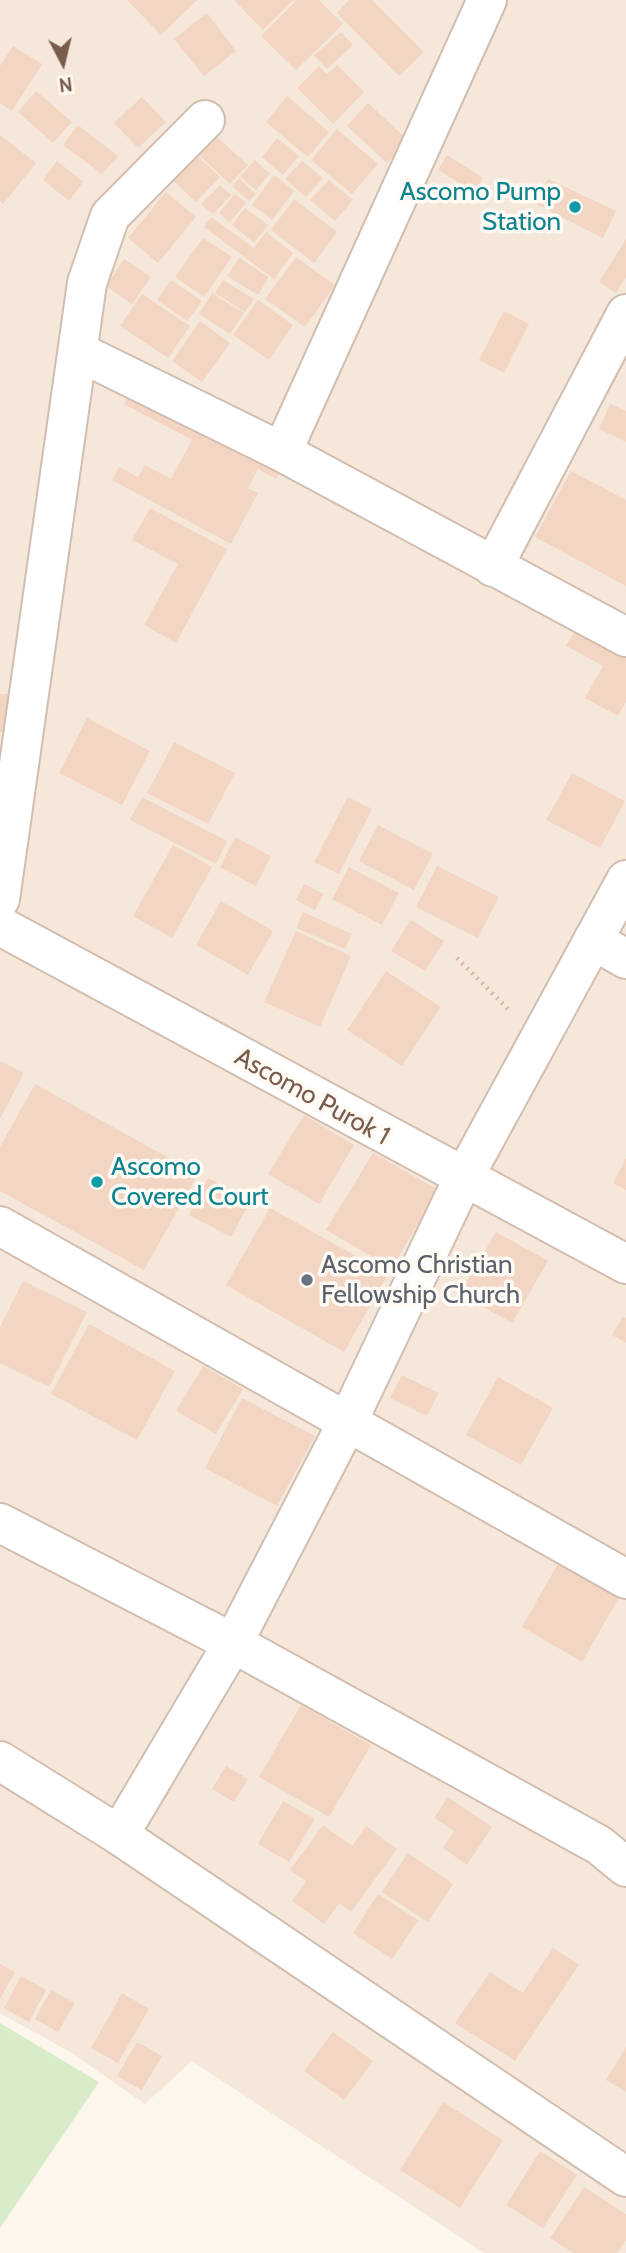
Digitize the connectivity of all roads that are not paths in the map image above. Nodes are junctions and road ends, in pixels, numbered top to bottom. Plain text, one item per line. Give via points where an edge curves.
1 (487, 0) edge
2 (205, 120) dead end
3 (626, 314) edge
4 (79, 352) junction
5 (282, 452) junction
6 (493, 567) junction
7 (626, 637) edge
8 (626, 880) edge
9 (0, 899) edge
10 (0, 926) edge
11 (593, 940) junction
12 (626, 959) edge
13 (463, 1179) junction
14 (0, 1226) edge
15 (626, 1264) edge
16 (347, 1423) junction
17 (0, 1523) edge
18 (626, 1579) edge
19 (233, 1643) junction
20 (0, 1760) edge
21 (119, 1835) junction
22 (626, 1867) edge
23 (626, 2177) edge

1 - 5 street
2 - 4 street via 110,216 87,283
3 - 6 street
4 - 5 street
4 - 9 street
5 - 6 street
6 - 7 street
8 - 11 street
10 - 13 street, Ascomo Purok 1
11 - 12 street
11 - 13 street
13 - 15 street, Ascomo Purok 1
13 - 16 street
14 - 16 street
16 - 18 street
16 - 19 street
17 - 19 street
19 - 21 street
19 - 22 street via 599,1845
20 - 21 street
21 - 23 street

